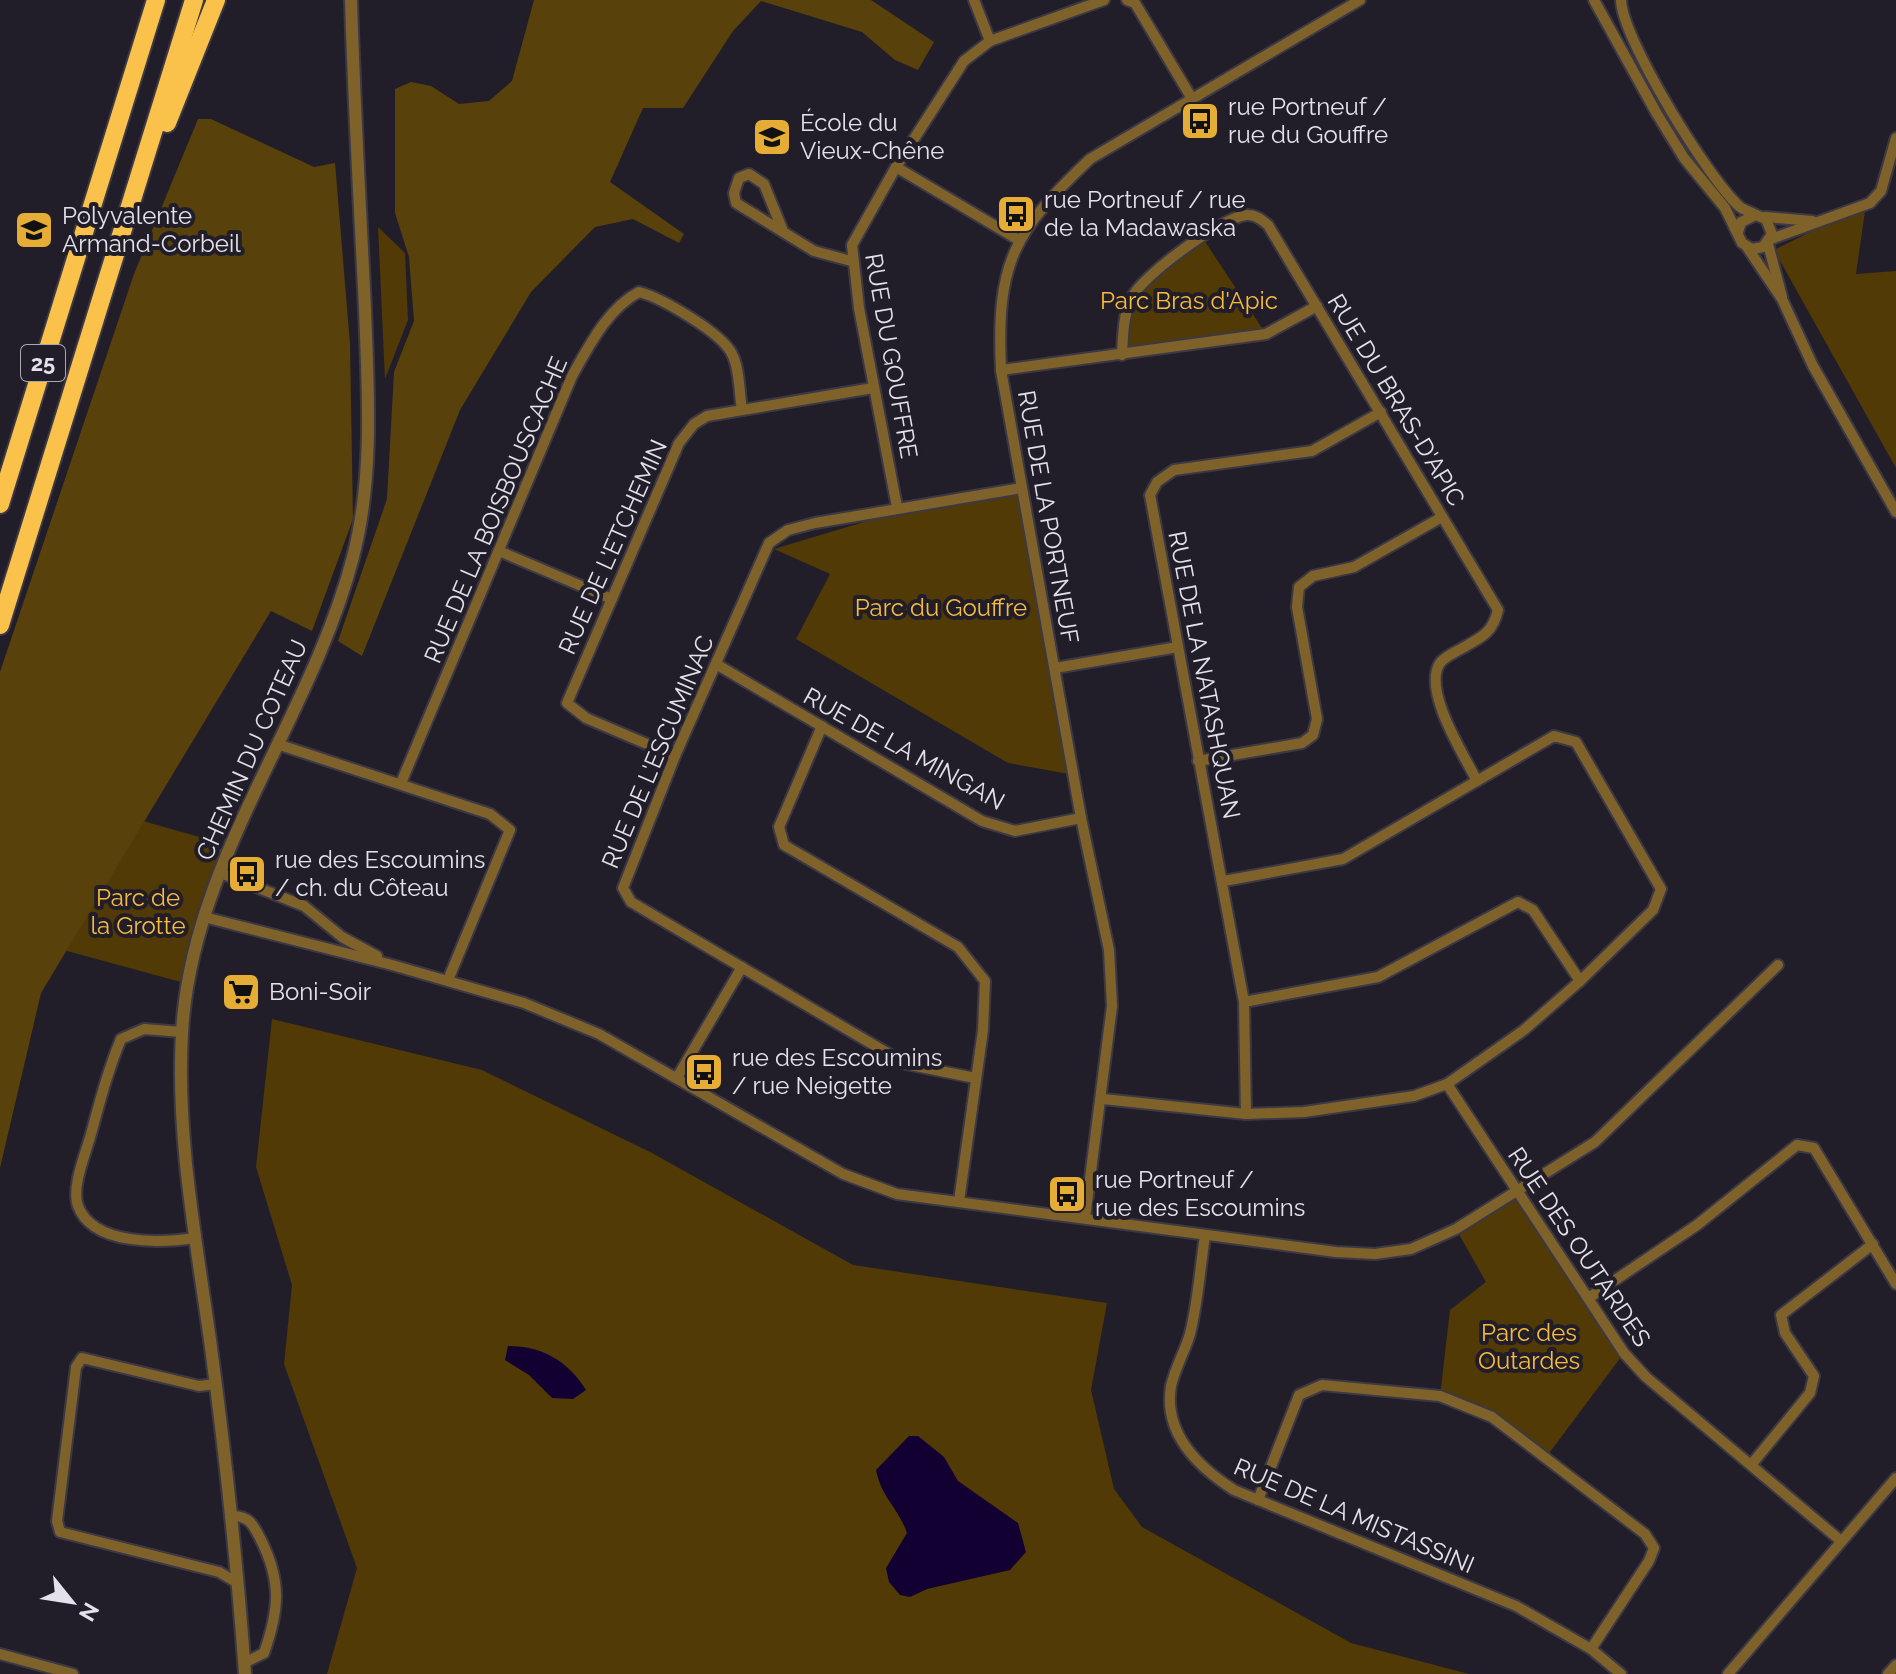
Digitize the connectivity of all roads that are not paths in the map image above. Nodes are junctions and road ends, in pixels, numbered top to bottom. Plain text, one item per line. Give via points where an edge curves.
1 (146, 0) edge
2 (156, 0) edge
3 (194, 0) edge
4 (216, 0) edge
5 (351, 0) edge
6 (974, 0) edge
7 (1104, 0) edge
8 (1127, 0) edge
9 (1360, 0) edge
10 (1594, 0) edge
11 (1621, 0) edge
12 (990, 41) junction
13 (141, 47) junction
14 (1191, 97) junction
15 (1896, 140) edge
16 (896, 167) junction
17 (1759, 215) junction
18 (1814, 221) junction
19 (783, 231) junction
20 (1738, 232) junction
21 (1017, 239) junction
22 (1769, 242) junction
23 (1747, 247) junction
24 (116, 252) junction
25 (851, 261) junction
26 (1782, 299) junction
27 (1317, 306) junction
28 (1122, 355) junction
29 (1001, 370) junction
30 (873, 388) junction
31 (742, 410) junction
32 (1381, 412) junction
33 (1022, 488) junction
34 (0, 504) edge
35 (897, 507) junction
36 (1896, 512) edge
37 (1442, 517) junction
38 (499, 551) junction
39 (612, 599) junction
40 (0, 625) edge
41 (1178, 647) junction
42 (716, 664) junction
43 (1055, 668) junction
44 (822, 726) junction
45 (277, 744) junction
46 (675, 756) junction
47 (1198, 761) junction
48 (1477, 781) junction
49 (401, 783) junction
50 (1081, 818) junction
51 (221, 873) junction
52 (1224, 881) junction
53 (204, 917) junction
54 (392, 965) junction
55 (1778, 965) dead end
56 (742, 967) junction
57 (448, 980) junction
58 (1580, 981) junction
59 (1244, 1002) junction
60 (182, 1032) junction
61 (678, 1076) junction
62 (975, 1078) junction
63 (1447, 1084) junction
64 (1103, 1099) junction
65 (1246, 1114) junction
66 (1514, 1190) junction
67 (959, 1201) junction
68 (1085, 1218) junction
69 (1205, 1236) junction
70 (195, 1238) junction
71 (1873, 1244) junction
72 (1896, 1284) edge
73 (1590, 1297) junction
74 (216, 1384) junction
75 (1751, 1465) junction
76 (1896, 1478) edge
77 (1258, 1500) junction
78 (230, 1516) junction
79 (1841, 1541) junction
80 (236, 1582) junction
81 (1591, 1649) junction
82 (0, 1654) edge
83 (1896, 1665) edge
84 (244, 1669) edge
85 (73, 1674) edge
86 (1621, 1674) edge
87 (1728, 1674) edge
88 (1888, 1674) edge

1 - 13 highway
2 - 13 highway, 25
3 - 24 highway, 25
4 - 24 highway
5 - 45 street, CHEMIN DU COTEAU via 367,370 366,485 344,588
6 - 12 street
7 - 12 street, RUE DU GOUFFRE
8 - 14 street via 1135,3
9 - 14 street, RUE DE LA PORTNEUF
10 - 20 street via 1684,158
11 - 17 street via 1631,34 1704,163 1742,208
12 - 16 street, RUE DU GOUFFRE via 964,61
13 - 34 highway, 25
14 - 21 street, RUE DE LA PORTNEUF via 1090,159
15 - 18 street via 1881,191 1870,203
16 - 21 street
16 - 25 street, RUE DU GOUFFRE via 860,227
17 - 18 street
17 - 20 street via 1741,222
17 - 22 street via 1772,228
18 - 22 street
19 - 19 street via 764,184 749,174 739,178 736,203
19 - 25 street via 814,251
20 - 23 street
21 - 29 street, RUE DE LA PORTNEUF via 999,318
22 - 23 street via 1757,249
22 - 26 street
23 - 26 street
24 - 40 highway, 25
25 - 30 street, RUE DU GOUFFRE
26 - 36 street via 1813,366
27 - 28 street via 1266,334
27 - 28 street, RUE DU BRAS-D'APIC via 1268,225 1246,215 1202,237 1143,280 1130,299
27 - 32 street, RUE DU BRAS-D'APIC
28 - 29 street
29 - 33 street, RUE DE LA PORTNEUF
30 - 31 street, RUE DE L'ETCHEMIN
30 - 35 street, RUE DU GOUFFRE
31 - 38 street, RUE DE LA BOISBOUSCACHE via 735,360 724,343 651,295 639,292 628,298 591,341 572,376
31 - 39 street, RUE DE L'ETCHEMIN via 707,416 679,443
32 - 37 street, RUE DU BRAS-D'APIC
32 - 41 street, RUE DE LA NATASHQUAN via 1312,451 1174,470 1157,482 1150,495
33 - 35 street, RUE DE L'ESCUMINAC
33 - 43 street, RUE DE LA PORTNEUF
35 - 42 street, RUE DE L'ESCUMINAC via 788,530 769,543
37 - 47 street via 1354,567 1313,576 1299,587 1297,607 1317,719 1313,735 1302,743
37 - 48 street, RUE DU BRAS-D'APIC via 1498,610 1488,633 1442,660 1436,672 1444,716
38 - 39 street
38 - 49 street, RUE DE LA BOISBOUSCACHE
39 - 46 street, RUE DE L'ETCHEMIN via 567,703 586,718
41 - 43 street
41 - 47 street, RUE DE LA NATASHQUAN
42 - 44 street, RUE DE LA MINGAN
42 - 46 street, RUE DE L'ESCUMINAC
43 - 50 street, RUE DE LA PORTNEUF
44 - 50 street, RUE DE LA MINGAN via 993,825 1015,831
44 - 62 street via 779,838 958,947 974,963 985,981
45 - 49 street
45 - 51 street, CHEMIN DU COTEAU
46 - 56 street, RUE DE L'ESCUMINAC via 623,888 631,902
47 - 52 street, RUE DE LA NATASHQUAN
48 - 52 street via 1343,859
48 - 58 street via 1554,736 1576,742 1661,889 1653,910
49 - 57 street via 490,814 510,830
50 - 64 street, RUE DE LA PORTNEUF via 1109,950 1112,1006
51 - 53 street, CHEMIN DU COTEAU
51 - 54 street via 304,906 342,937
52 - 59 street, RUE DE LA NATASHQUAN
53 - 54 street
53 - 60 street, CHEMIN DU COTEAU
54 - 57 street
55 - 66 street via 1595,1142
56 - 61 street
56 - 62 street, RUE DE L'ESCUMINAC via 906,1064
57 - 61 street via 599,1034
58 - 59 street via 1533,910 1518,902 1378,977
58 - 63 street via 1524,1030
59 - 65 street, RUE DE LA NATASHQUAN
60 - 70 street, CHEMIN DU COTEAU via 182,1099
60 - 70 street via 144,1029 121,1039 80,1175 77,1204 90,1225 118,1237
61 - 67 street via 843,1174 897,1194
62 - 67 street
63 - 65 street via 1398,1098 1304,1112
63 - 66 street, RUE DES OUTARDES
64 - 65 street
64 - 68 street, RUE DE LA PORTNEUF
66 - 69 street via 1456,1229 1411,1249 1375,1254
66 - 73 street, RUE DES OUTARDES
67 - 68 street
68 - 69 street
69 - 77 street, RUE DE LA MISTASSINI via 1190,1333 1171,1385 1170,1415 1183,1443 1207,1473
70 - 74 street, CHEMIN DU COTEAU
71 - 72 street
71 - 73 street via 1814,1148 1797,1145 1697,1225
71 - 75 street via 1781,1315 1785,1333 1814,1376 1810,1393
73 - 75 street, RUE DES OUTARDES via 1624,1353 1646,1377
74 - 78 street, CHEMIN DU COTEAU
74 - 80 street via 199,1386 82,1358 76,1367 57,1521 60,1532 219,1572
75 - 79 street, RUE DES OUTARDES
76 - 79 street
77 - 81 street, RUE DE LA MISTASSINI via 1516,1606
77 - 81 street via 1299,1395 1322,1385 1440,1396 1492,1417 1645,1534 1654,1548
78 - 80 street, CHEMIN DU COTEAU
78 - 84 street, CHEMIN DU COTEAU via 252,1522 275,1567 275,1620 264,1653
79 - 87 street
80 - 84 street, CHEMIN DU COTEAU
81 - 86 street, RUE DE LA MISTASSINI
82 - 85 street
83 - 88 street

